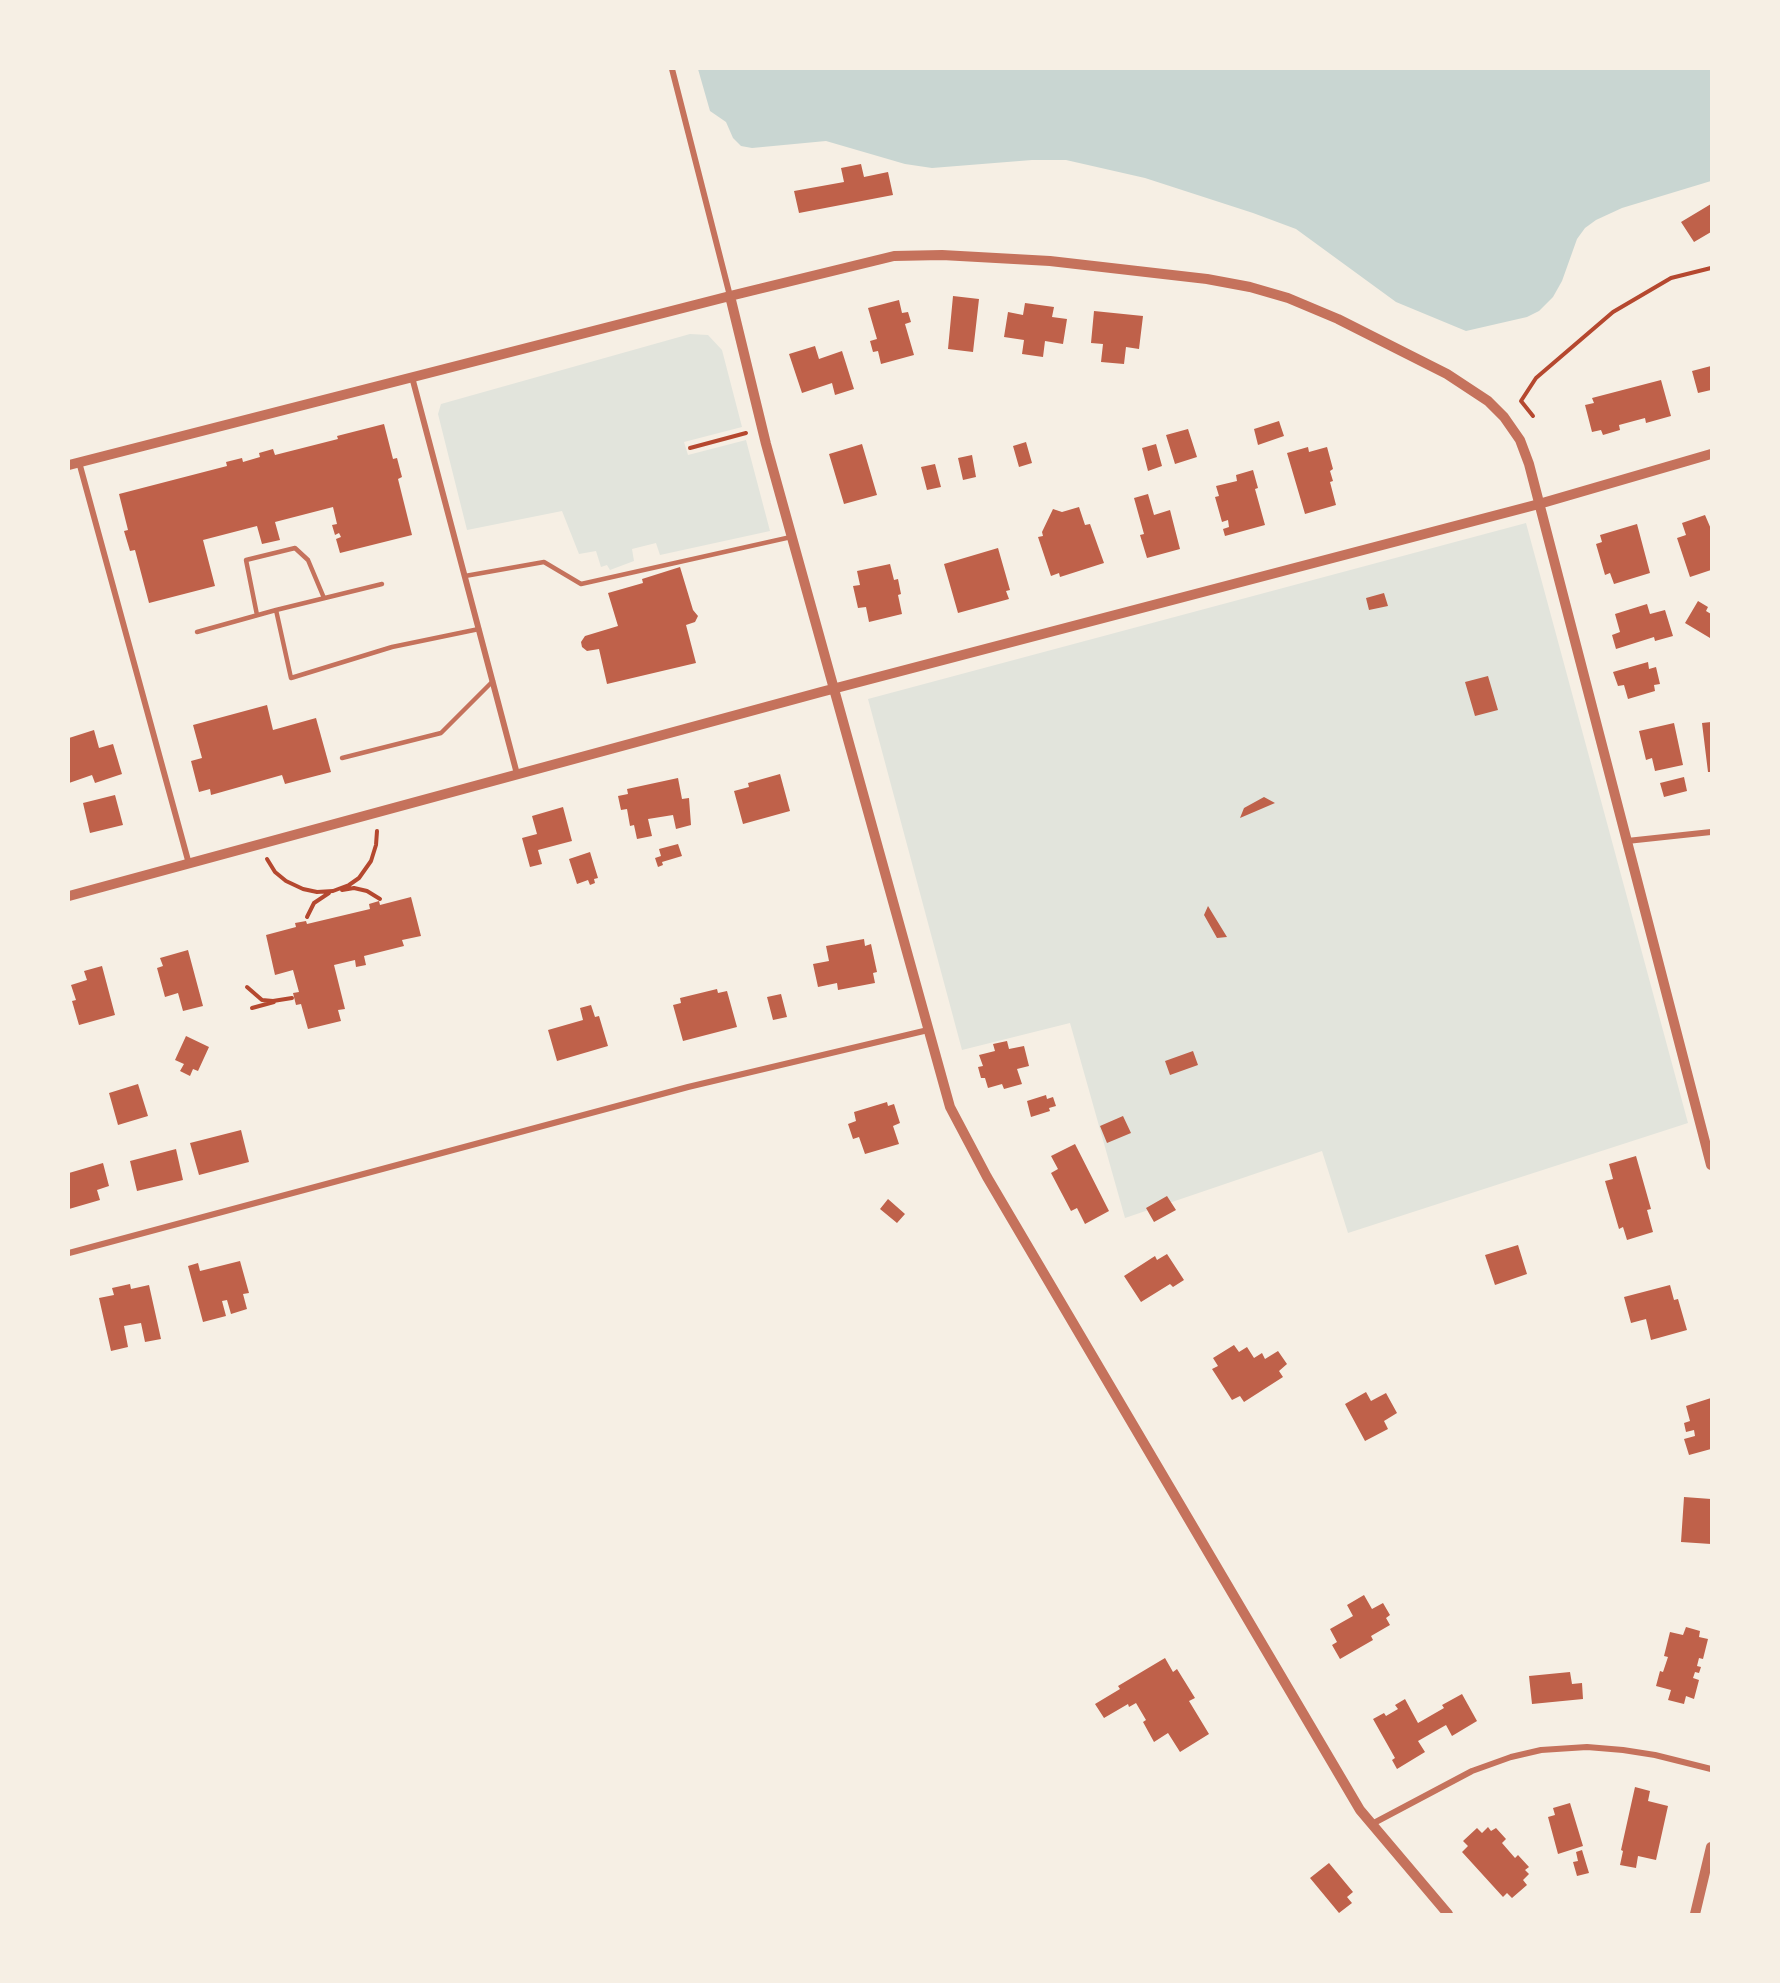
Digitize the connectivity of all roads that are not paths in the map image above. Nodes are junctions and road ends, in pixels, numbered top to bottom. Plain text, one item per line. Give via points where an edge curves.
1 (672, 69) edge
2 (730, 296) junction
3 (412, 377) junction
4 (1711, 454) edge
5 (74, 463) edge
6 (1539, 504) junction
7 (791, 537) junction
8 (465, 576) junction
9 (382, 584) dead end
10 (324, 598) junction
11 (276, 610) junction
12 (257, 615) junction
13 (479, 629) junction
14 (197, 632) dead end
15 (492, 681) junction
16 (834, 689) junction
17 (342, 758) dead end
18 (517, 774) junction
19 (1711, 832) edge
20 (1627, 841) junction
21 (189, 864) junction
22 (69, 896) edge
23 (928, 1030) junction
24 (1711, 1165) edge
25 (69, 1252) edge
26 (1711, 1768) edge
27 (1372, 1824) junction
28 (1711, 1847) edge
29 (1448, 1914) edge
30 (1695, 1914) edge

1 - 2 street
2 - 3 street
2 - 6 street via 894,256 942,255 1050,261 1250,287 1288,298 1338,320 1447,374 1488,401 1520,440
2 - 7 street
3 - 5 street
3 - 8 street
4 - 6 street
5 - 21 street
6 - 16 street
6 - 20 street
7 - 8 lane via 581,584 544,562
7 - 16 street
8 - 13 street
9 - 10 lane
10 - 11 lane
10 - 12 lane via 308,560 295,548 246,560
11 - 12 lane
11 - 13 lane via 291,678 392,647
12 - 14 lane
13 - 15 street
15 - 17 lane via 441,732
15 - 18 street
16 - 18 street
16 - 23 street
18 - 21 street
19 - 20 street
20 - 24 street
21 - 22 street
23 - 25 street via 688,1087
23 - 27 street via 950,1107 987,1177 1360,1810
26 - 27 street via 1616,1749 1541,1750 1467,1773
27 - 29 street
28 - 30 street

